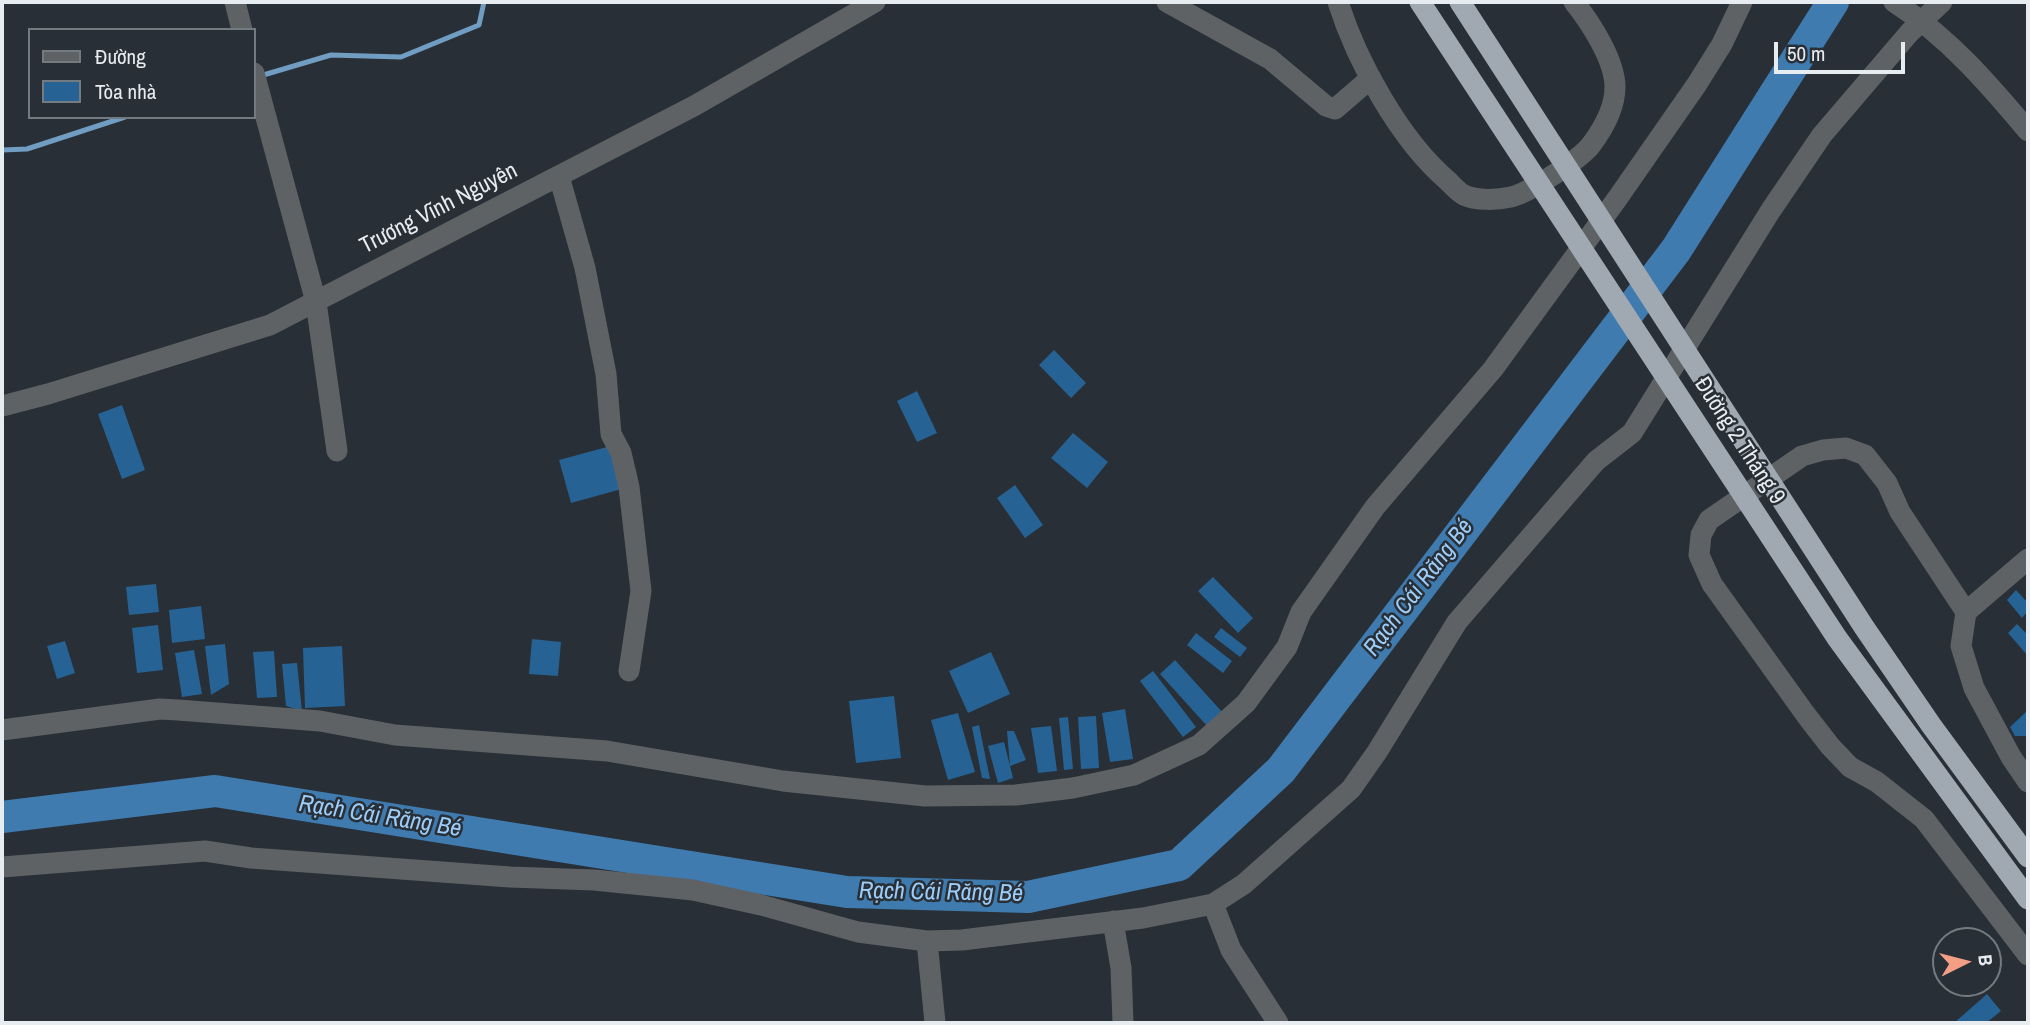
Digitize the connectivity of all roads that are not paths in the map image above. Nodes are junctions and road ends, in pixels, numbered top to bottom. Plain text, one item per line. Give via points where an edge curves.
1 (235, 2) edge
2 (875, 2) edge
3 (1167, 2) edge
4 (1338, 2) edge
5 (1420, 2) edge
6 (1460, 2) edge
7 (1574, 2) edge
8 (1742, 2) edge
9 (1942, 2) edge
10 (1907, 10) edge
11 (242, 28) edge
12 (1371, 78) junction
13 (256, 80) edge
14 (2028, 131) edge
15 (559, 176) junction
16 (316, 302) junction
17 (2, 406) edge
18 (337, 452) dead end
19 (2028, 559) edge
20 (1966, 612) junction
21 (629, 671) dead end
22 (2, 730) edge
23 (2028, 782) edge
24 (2028, 857) edge
25 (2, 867) edge
26 (2028, 899) edge
27 (1213, 904) junction
28 (1113, 921) junction
29 (927, 941) junction
30 (2028, 955) edge
31 (935, 1023) edge
32 (1123, 1023) edge
33 (1278, 1023) edge

1 - 11 street
2 - 15 street, Trương Vĩnh Nguyên via 694,106
3 - 12 street via 1270,59 1326,106 1342,106
4 - 12 street
5 - 26 highway, Đường 2 Tháng 9 via 1837,638
6 - 24 highway, Đường 2 Tháng 9 via 1864,627
7 - 12 street via 1606,52 1615,87 1607,121 1589,148 1513,197 1464,195 1436,171
8 - 22 street via 1697,85 1617,199 1493,369 1375,507 1320,583 1301,612 1287,647 1246,703 1199,745 1134,775 1016,795 925,796 783,781 607,751 395,735 320,721 178,710
9 - 10 street
10 - 14 street via 1986,80
10 - 27 street via 1798,167 1632,433 1597,461 1457,622 1351,789 1244,884
13 - 16 street
15 - 16 street, Trương Vĩnh Nguyên
15 - 21 street via 585,268 606,374 611,434 629,487 641,591
16 - 17 street, Trương Vĩnh Nguyên via 270,325
16 - 18 street
19 - 20 street
20 - 23 street via 1961,646 1974,688
20 - 30 street via 1886,483 1865,455 1846,448 1802,456 1709,520 1701,535 1699,555 1712,584 1822,736 1850,766 1924,820
25 - 29 street via 205,851 251,858 594,880 693,890 858,932
27 - 28 street
27 - 33 street via 1231,950
28 - 29 street
28 - 32 street
29 - 31 street

